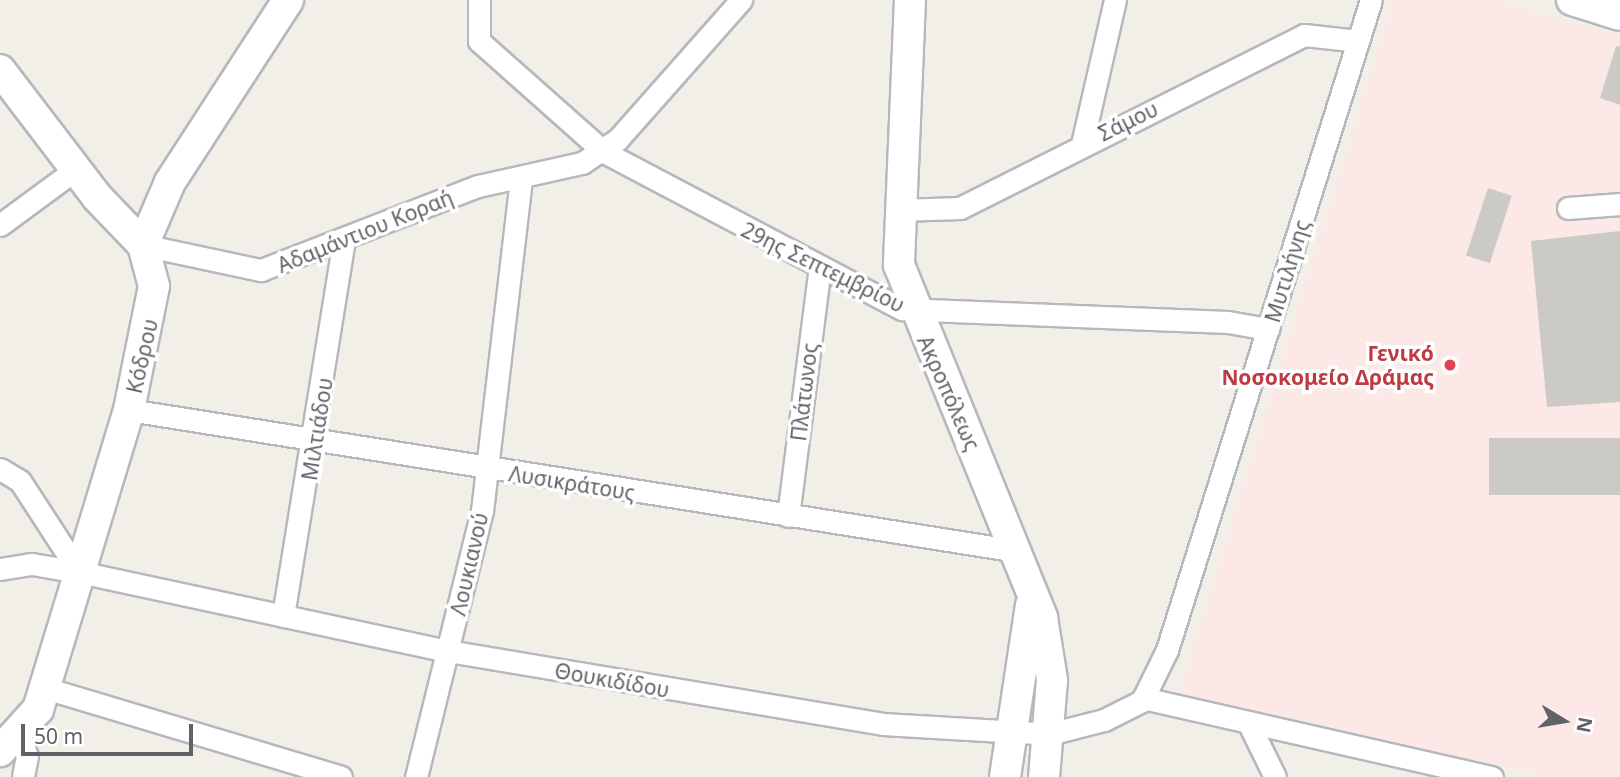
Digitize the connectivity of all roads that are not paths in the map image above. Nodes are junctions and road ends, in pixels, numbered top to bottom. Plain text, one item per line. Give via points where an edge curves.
1 (288, 0) edge
2 (479, 0) edge
3 (741, 0) edge
4 (910, 0) edge
5 (1115, 0) edge
6 (1371, 0) edge
7 (1572, 0) edge
8 (1620, 15) edge
9 (1358, 41) junction
10 (0, 70) edge
11 (1082, 144) junction
12 (604, 152) junction
13 (76, 169) junction
14 (521, 180) junction
15 (1620, 204) edge
16 (1568, 208) dead end
17 (898, 210) junction
18 (0, 225) edge
19 (344, 241) junction
20 (143, 246) junction
21 (820, 267) junction
22 (914, 312) junction
23 (1268, 329) junction
24 (129, 410) junction
25 (315, 441) junction
26 (0, 469) edge
27 (488, 470) junction
28 (788, 516) junction
29 (1017, 551) junction
30 (0, 569) edge
31 (79, 572) junction
32 (1031, 590) junction
33 (283, 616) junction
34 (448, 651) junction
35 (45, 688) junction
36 (1143, 698) junction
37 (1249, 724) junction
38 (1013, 733) junction
39 (1049, 734) junction
40 (10, 743) edge
41 (1480, 776) edge
42 (23, 777) edge
43 (341, 777) edge
44 (416, 777) edge
45 (1005, 777) edge
46 (1044, 777) edge
47 (1275, 777) edge

1 - 20 street via 170,182
2 - 12 street, 29ης Σεπτεμβρίου via 479,41
3 - 12 street, Αδαμάντιου Κοραή
4 - 17 street, Ακροπόλεως
5 - 11 street
6 - 9 street, Μυτιλήνης
7 - 8 street
9 - 11 street, Σάμου via 1304,35
9 - 23 street, Μυτιλήνης
10 - 13 street
11 - 17 street, Σάμου via 960,208
12 - 14 street, Αδαμάντιου Κοραή
12 - 21 street, 29ης Σεπτεμβρίου
13 - 18 street
13 - 20 street
14 - 19 street, Αδαμάντιου Κοραή via 478,186
14 - 27 street, Λουκιανού
15 - 16 street
17 - 22 street, Ακροπόλεως via 899,265
19 - 20 street, Αδαμάντιου Κοραή via 255,271
19 - 25 street, Μιλτιάδου
20 - 24 street, Κόδρου via 153,302
21 - 22 street, 29ης Σεπτεμβρίου
21 - 28 street, Πλάτωνος
22 - 23 street, 29ης Σεπτεμβρίου via 1228,322
22 - 29 street, Ακροπόλεως
23 - 36 street, Μυτιλήνης via 1177,621
24 - 25 street, Λυσικράτους
24 - 31 street, Κόδρου
25 - 27 street, Λυσικράτους
25 - 33 street, Μιλτιάδου
26 - 31 street via 20,481
27 - 28 street, Λυσικράτους
27 - 34 street, Λουκιανού
28 - 29 street, Λυσικράτους
29 - 32 street, Ακροπόλεως
30 - 31 street, Θουκιδίδου via 32,564
31 - 33 street, Θουκιδίδου
31 - 35 street, Κόδρου
32 - 38 street, Ακροπόλεως
32 - 39 street via 1048,646
33 - 34 street, Θουκιδίδου
34 - 38 street, Θουκιδίδου via 857,721
34 - 44 street, Λουκιανού
35 - 40 street, Κόδρου
35 - 43 street
36 - 37 street
36 - 39 street, Θουκιδίδου via 1104,720
37 - 41 street
37 - 47 street
38 - 39 street, Θουκιδίδου
38 - 45 street, Ακροπόλεως
39 - 46 street
40 - 42 street, Κόδρου via 27,756

